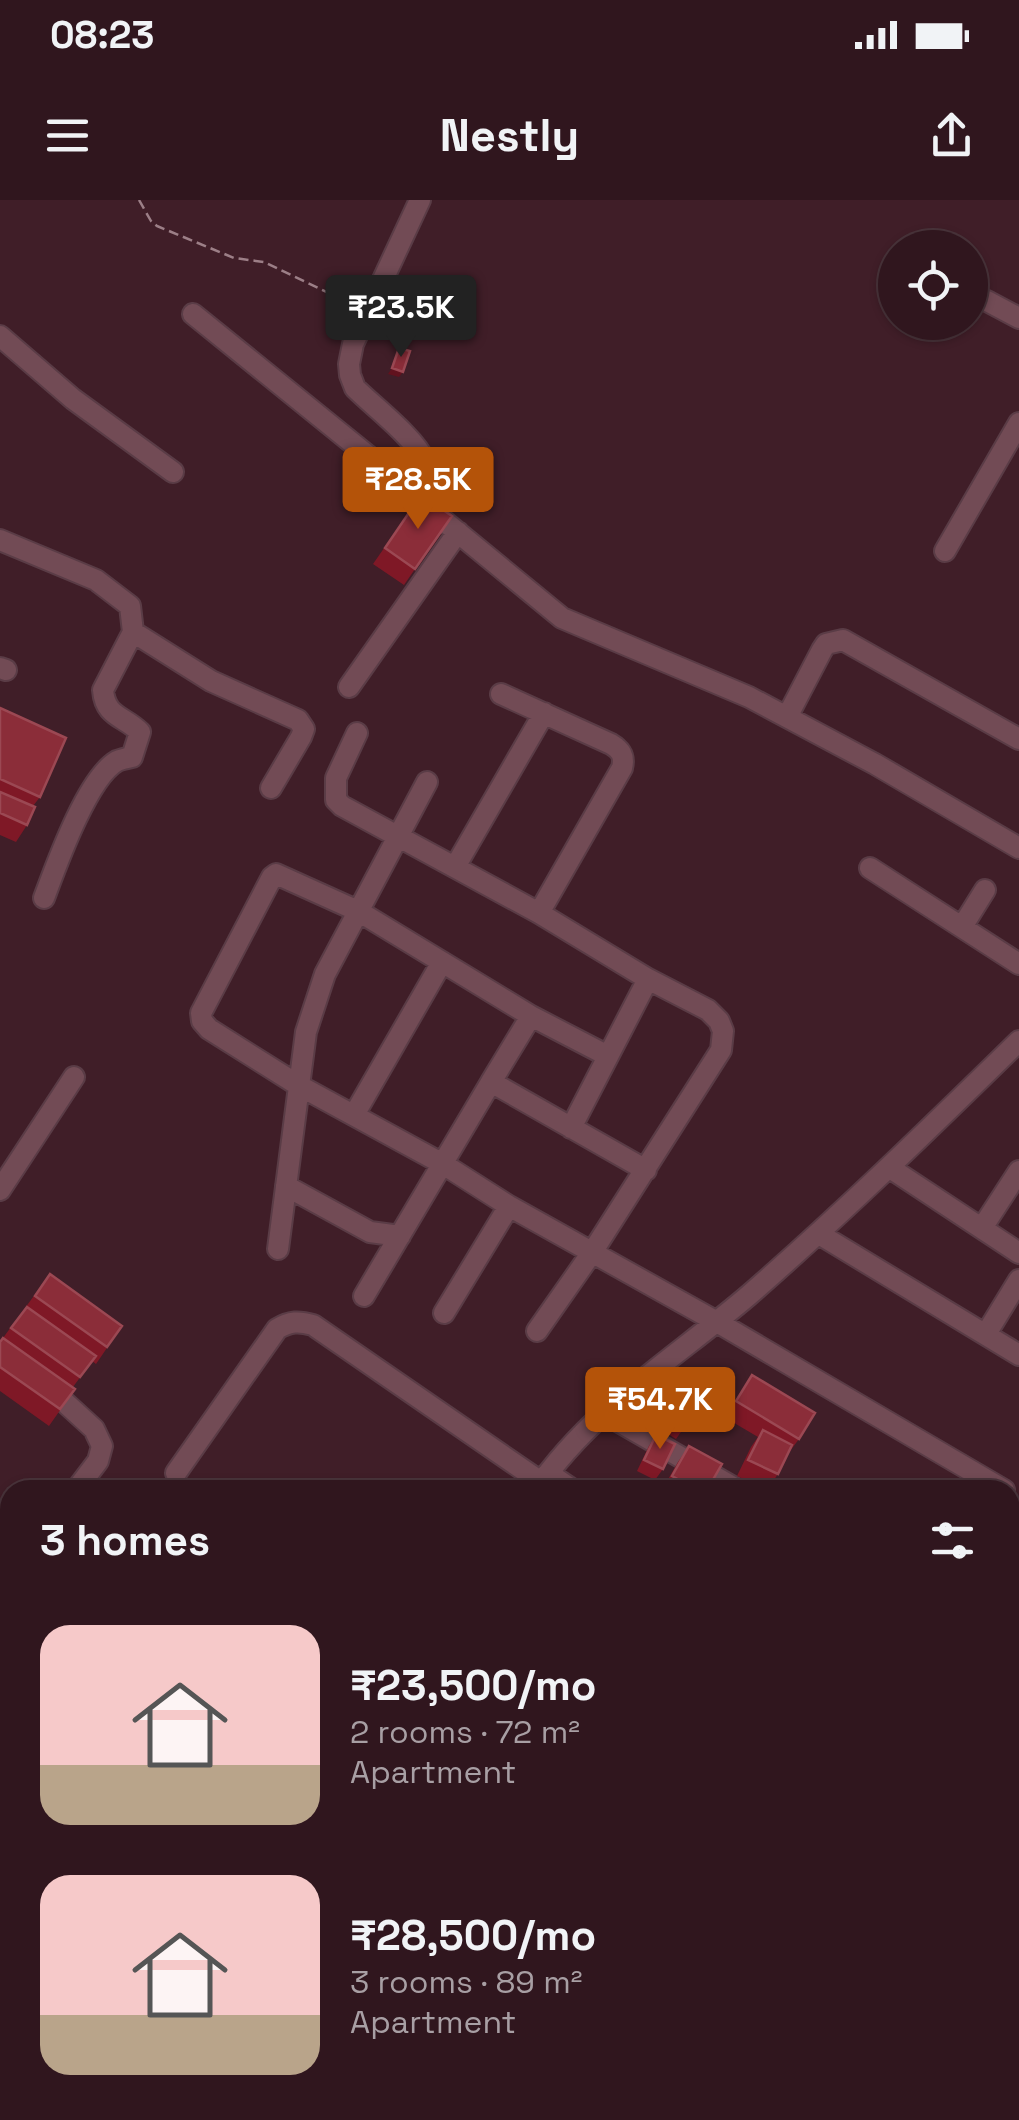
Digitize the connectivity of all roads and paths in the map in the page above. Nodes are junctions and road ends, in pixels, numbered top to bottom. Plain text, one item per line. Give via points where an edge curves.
1 (140, 200) edge
2 (420, 200) edge
3 (988, 301) edge
4 (192, 314) dead end
5 (1019, 318) edge
6 (362, 322) junction
7 (0, 336) edge
8 (1019, 423) edge
9 (174, 472) dead end
10 (424, 501) junction
11 (458, 532) junction
12 (0, 540) edge
13 (945, 551) dead end
14 (133, 632) junction
15 (349, 687) dead end
16 (501, 694) dead end
17 (544, 713) junction
18 (787, 717) junction
19 (356, 733) dead end
20 (1019, 739) edge
21 (426, 782) dead end
22 (271, 788) dead end
23 (398, 836) junction
24 (1019, 846) edge
25 (456, 868) junction
26 (870, 868) dead end
27 (985, 890) dead end
28 (44, 898) dead end
29 (358, 912) junction
30 (538, 913) junction
31 (962, 927) junction
32 (442, 962) junction
33 (1019, 964) edge
34 (648, 978) junction
35 (532, 1016) junction
36 (1019, 1041) edge
37 (608, 1056) junction
38 (74, 1077) dead end
39 (491, 1082) junction
40 (298, 1085) junction
41 (354, 1116) junction
42 (571, 1128) junction
43 (443, 1164) junction
44 (890, 1168) junction
45 (646, 1170) junction
46 (1019, 1172) edge
47 (286, 1186) junction
48 (0, 1190) edge
49 (509, 1206) junction
50 (982, 1228) junction
51 (819, 1234) junction
52 (400, 1236) junction
53 (278, 1250) dead end
54 (593, 1251) junction
55 (1019, 1253) edge
56 (1019, 1280) edge
57 (364, 1296) dead end
58 (444, 1313) dead end
59 (717, 1322) junction
60 (537, 1331) dead end
61 (986, 1334) junction
62 (1019, 1354) edge
63 (60, 1398) edge
64 (602, 1412) junction
65 (176, 1474) dead end
66 (84, 1480) edge
67 (539, 1480) edge
68 (544, 1480) edge
69 (721, 1480) edge
70 (972, 1480) edge

1 - 6 path via 157,226 234,258 264,262 333,295
2 - 6 street
3 - 5 street
4 - 10 street
6 - 10 street via 350,375 423,458
7 - 9 street via 72,399
8 - 13 street
10 - 11 street
11 - 15 street
11 - 18 street via 562,618
12 - 14 street via 96,580 130,606
14 - 22 street via 211,681 298,720 304,729
14 - 28 street via 102,690 112,714 140,732 136,748 96,784
16 - 17 street
17 - 25 street
17 - 30 street via 612,744 624,759
18 - 20 street via 826,644 843,640
18 - 24 street
19 - 23 street via 336,778 336,800
21 - 23 street
23 - 25 street
23 - 29 street
25 - 30 street
26 - 31 street
27 - 31 street
29 - 32 street
29 - 40 street via 325,974
29 - 40 street via 276,874 201,1013 209,1029
30 - 34 street
31 - 33 street
32 - 35 street
32 - 41 street
34 - 37 street
34 - 45 street via 708,1010 724,1030 721,1050
35 - 37 street
35 - 39 street
36 - 44 street
37 - 42 street
38 - 48 street
39 - 42 street
39 - 43 street
40 - 41 street
40 - 47 street
41 - 43 street
42 - 45 street
43 - 49 street
43 - 52 street
44 - 50 street
44 - 51 street
45 - 54 street
46 - 50 street
47 - 52 street via 370,1232
47 - 53 street
49 - 54 street
49 - 58 street
50 - 55 street
51 - 59 street
51 - 61 street
52 - 57 street
54 - 59 street
54 - 60 street
56 - 61 street
59 - 64 street
59 - 70 street
61 - 62 street
63 - 66 street via 94,1429 102,1446
64 - 68 street
64 - 69 street
65 - 67 street via 277,1329 302,1321

